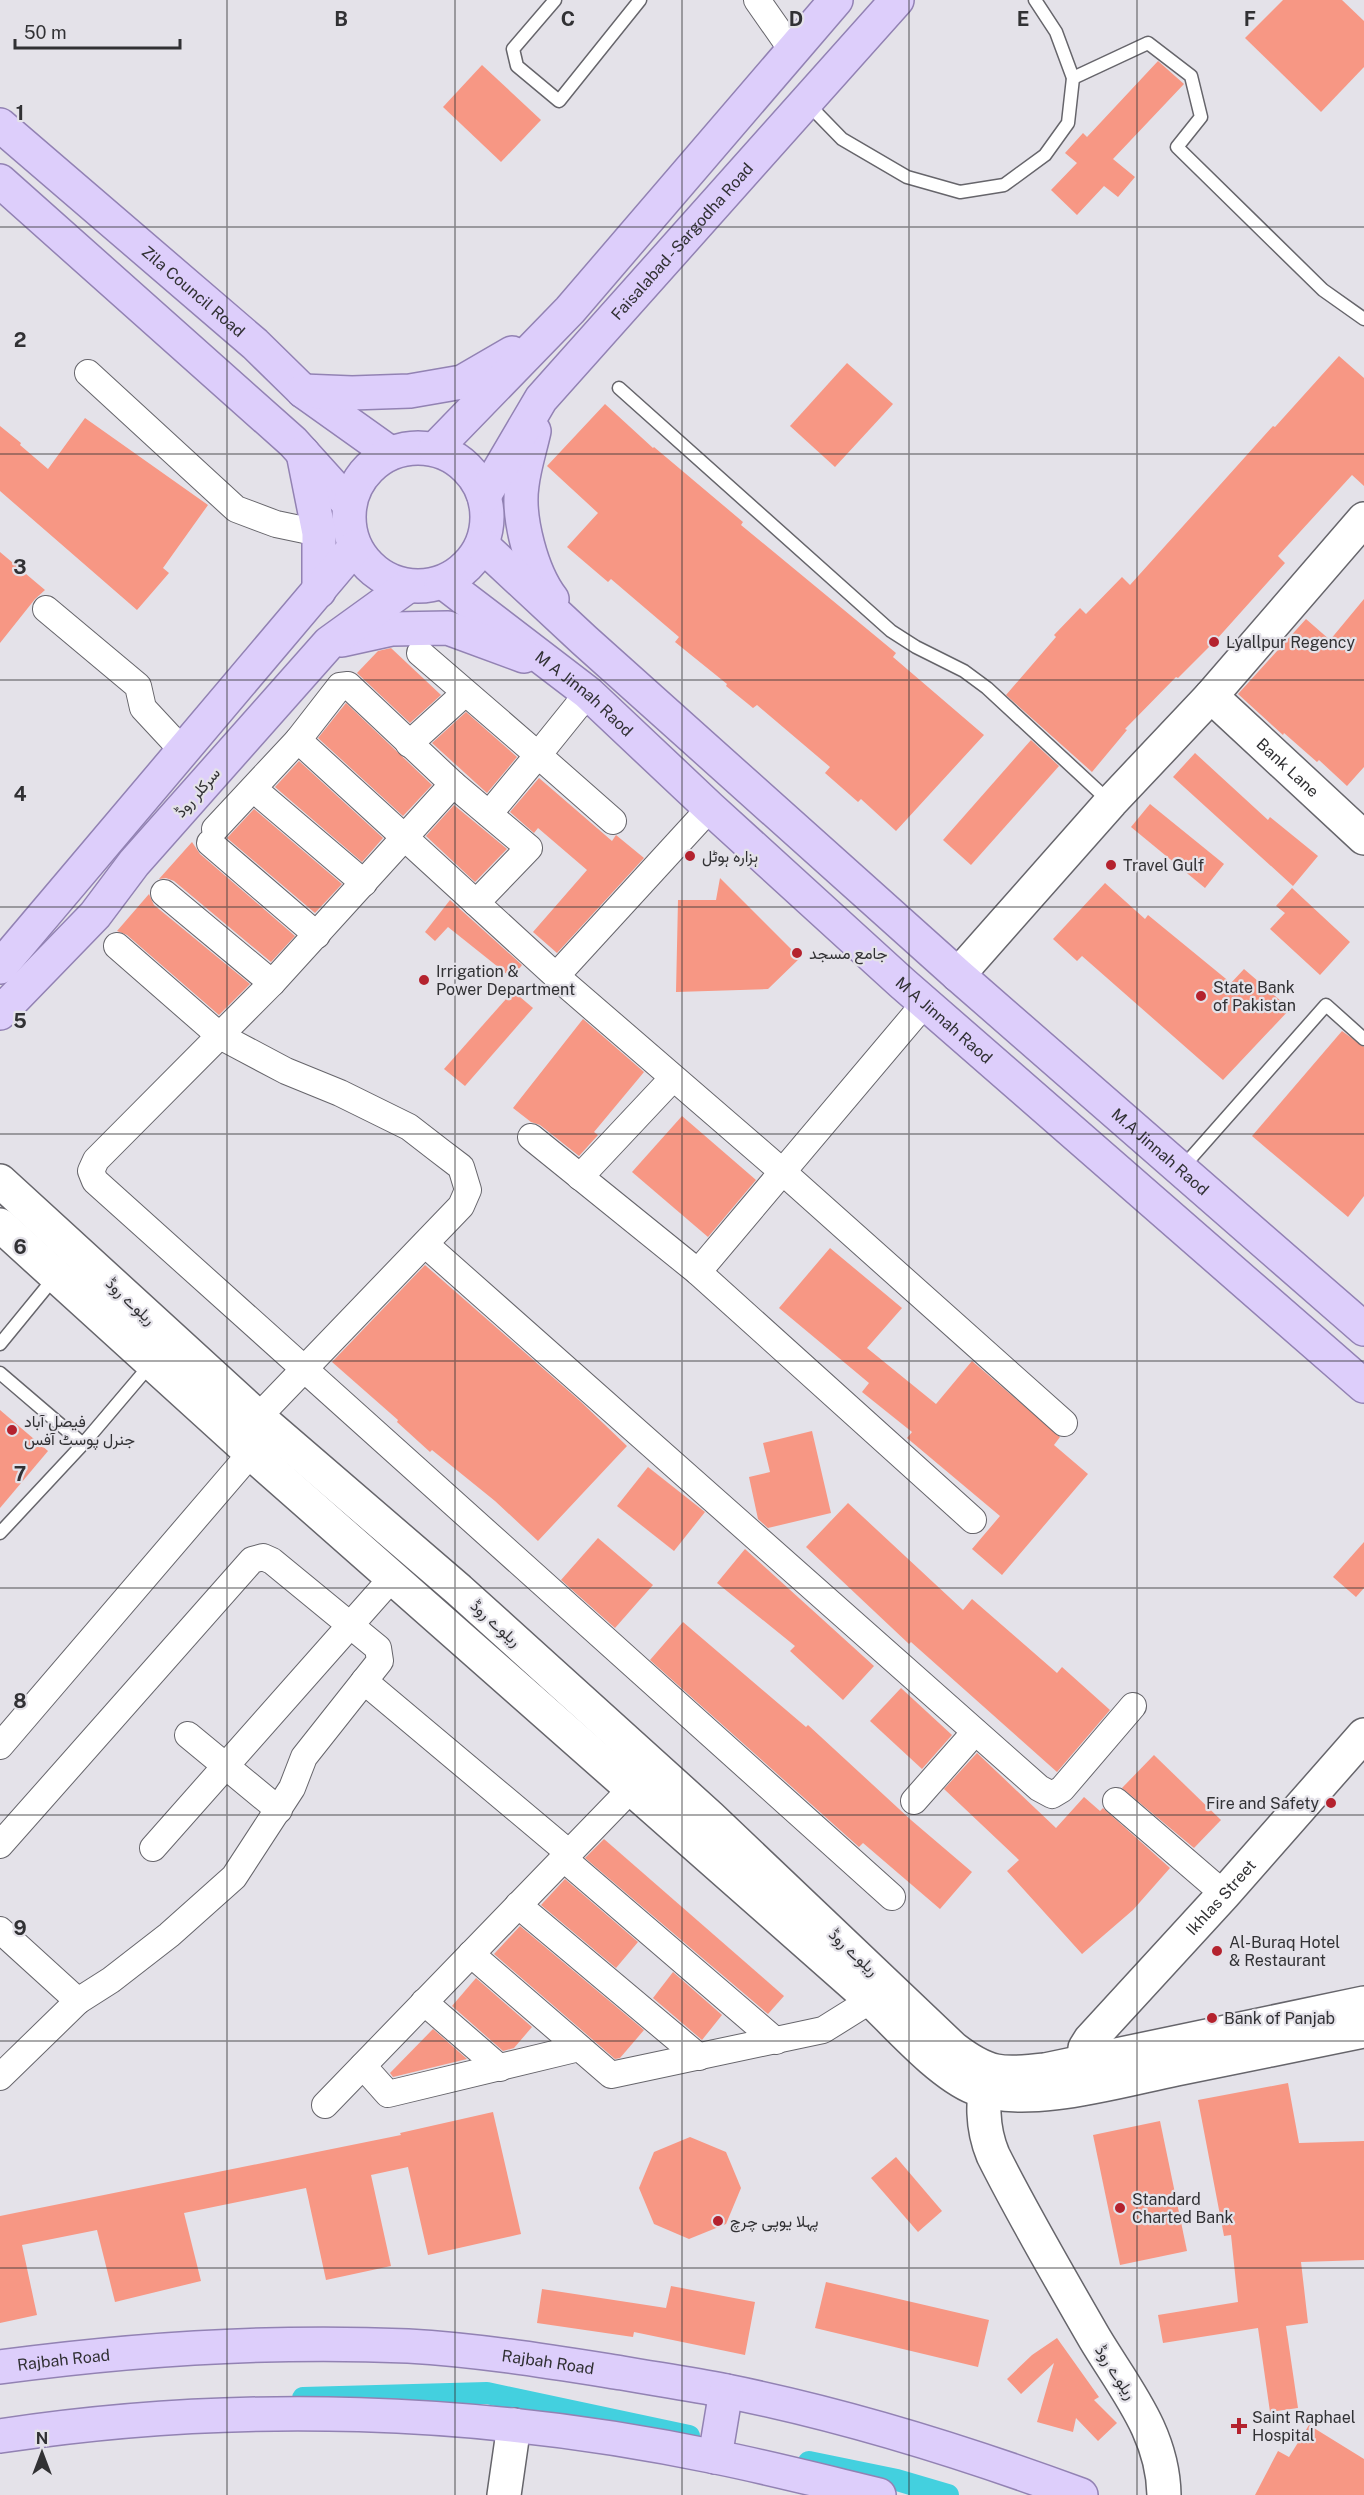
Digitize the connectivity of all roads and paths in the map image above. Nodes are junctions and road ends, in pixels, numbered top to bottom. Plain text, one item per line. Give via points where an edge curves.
1 (555, 0) edge
2 (640, 0) edge
3 (757, 0) edge
4 (836, 0) edge
5 (897, 0) edge
6 (1035, 0) edge
7 (792, 50) junction
8 (1073, 78) junction
9 (806, 102) junction
10 (0, 125) edge
11 (0, 181) edge
12 (570, 310) junction
13 (1364, 319) edge
14 (600, 334) junction
15 (543, 336) junction
16 (88, 373) dead end
17 (619, 388) dead end
18 (303, 391) junction
19 (541, 399) junction
20 (435, 450) junction
21 (303, 453) junction
22 (390, 453) junction
23 (484, 496) junction
24 (349, 504) junction
25 (1364, 519) edge
26 (319, 534) junction
27 (482, 545) junction
28 (355, 548) junction
29 (443, 582) junction
30 (408, 586) junction
31 (319, 591) junction
32 (46, 609) dead end
33 (584, 640) junction
34 (329, 643) junction
35 (420, 653) dead end
36 (560, 671) junction
37 (465, 693) junction
38 (588, 693) junction
39 (1211, 696) junction
40 (298, 740) junction
41 (409, 744) junction
42 (183, 751) junction
43 (538, 755) junction
44 (453, 784) junction
45 (263, 796) dead end
46 (1111, 802) junction
47 (710, 808) junction
48 (489, 814) junction
49 (613, 821) dead end
50 (406, 838) junction
51 (1364, 838) edge
52 (364, 883) junction
53 (164, 893) dead end
54 (477, 903) junction
55 (317, 935) junction
56 (117, 946) dead end
57 (0, 967) edge
58 (958, 975) junction
59 (556, 976) junction
60 (272, 983) junction
61 (925, 1003) junction
62 (0, 1013) edge
63 (220, 1036) junction
64 (1364, 1039) edge
65 (673, 1078) junction
66 (531, 1137) dead end
67 (1181, 1168) junction
68 (784, 1173) junction
69 (580, 1177) junction
70 (0, 1180) edge
71 (0, 1225) edge
72 (425, 1244) junction
73 (698, 1272) junction
74 (56, 1276) junction
75 (1364, 1329) edge
76 (0, 1344) edge
77 (152, 1363) junction
78 (304, 1371) junction
79 (0, 1373) edge
80 (1364, 1386) edge
81 (258, 1417) junction
82 (1065, 1423) dead end
83 (83, 1444) junction
84 (251, 1453) junction
85 (973, 1520) dead end
86 (0, 1533) edge
87 (393, 1578) junction
88 (350, 1626) junction
89 (364, 1681) junction
90 (1133, 1706) dead end
91 (975, 1732) junction
92 (188, 1735) dead end
93 (1364, 1735) edge
94 (0, 1746) edge
95 (226, 1766) junction
96 (630, 1790) junction
97 (914, 1801) dead end
98 (1116, 1801) dead end
99 (279, 1810) junction
100 (0, 1845) edge
101 (153, 1848) dead end
102 (566, 1855) junction
103 (1224, 1894) junction
104 (892, 1897) dead end
105 (518, 1905) junction
106 (0, 1930) edge
107 (471, 1954) junction
108 (871, 2000) junction
109 (78, 2001) junction
110 (424, 2002) junction
111 (1364, 2003) edge
112 (1364, 2031) edge
113 (776, 2040) junction
114 (579, 2048) junction
115 (699, 2057) junction
116 (1084, 2062) junction
117 (363, 2066) junction
118 (500, 2068) junction
119 (0, 2077) edge
120 (986, 2080) junction
121 (325, 2105) dead end
122 (0, 2367) edge
123 (725, 2396) junction
124 (514, 2425) junction
125 (0, 2436) edge
126 (716, 2454) junction
127 (504, 2495) edge
128 (879, 2495) edge
129 (1081, 2495) edge
130 (1164, 2495) edge

1 - 2 lane via 513,49 517,66 559,101
3 - 7 street
4 - 7 main road
5 - 9 main road, Faisalabad - Sargodha Road
6 - 8 lane via 1056,32
7 - 12 main road
8 - 9 lane via 1068,123 1045,154 1004,185 960,192 908,177 842,140
8 - 13 lane via 1148,43 1191,76 1201,117 1177,147 1323,290
9 - 14 main road, Faisalabad - Sargodha Road
10 - 18 main road, Zila Council Road via 255,344
11 - 21 main road
12 - 14 main road
12 - 15 main road
14 - 19 main road, Faisalabad - Sargodha Road
15 - 18 main road via 462,382 410,391
15 - 20 main road
16 - 26 street via 236,509
17 - 46 lane via 891,631 987,688
18 - 22 main road, Zila Council Road
19 - 23 main road, Faisalabad - Sargodha Road
19 - 33 main road via 521,487 525,538 543,587
20 - 22 main road via 412,448
20 - 23 main road via 456,459 473,475
21 - 24 main road
21 - 26 main road
22 - 24 main road via 371,465 357,483
23 - 27 main road via 488,520
24 - 28 main road
25 - 39 main road
26 - 31 main road
27 - 29 main road via 466,567
27 - 33 main road
28 - 30 main road via 368,566 387,579
28 - 31 main road
29 - 30 main road
29 - 36 main road, M A Jinnah Raod
30 - 34 main road, سرکلر روڈ
31 - 42 main road
32 - 42 street via 138,686 143,708
33 - 36 main road
33 - 58 main road
34 - 36 main road via 392,629 448,628
34 - 62 main road, سرکلر روڈ via 134,862 95,915
35 - 37 street
36 - 38 main road, M A Jinnah Raod
37 - 41 street
37 - 43 street
38 - 43 street
38 - 47 main road, M A Jinnah Raod
39 - 46 main road
39 - 51 main road, Bank Lane
40 - 41 street via 340,686 348,685
40 - 50 street
40 - 55 street via 213,836
41 - 44 street
42 - 57 main road
43 - 48 street
43 - 49 street
44 - 48 street
44 - 50 street
45 - 52 street
46 - 58 main road
47 - 59 street
47 - 61 main road, M A Jinnah Raod
48 - 54 street via 529,848
50 - 52 street
50 - 54 street
52 - 55 street
53 - 60 street
54 - 59 street
55 - 60 street
56 - 63 street
58 - 67 main road, M.A Jinnah Raod
59 - 65 street
60 - 63 street
61 - 68 street
61 - 80 main road, M A Jinnah Raod
63 - 72 street via 409,1127 461,1167 468,1190 461,1206
63 - 78 street via 96,1160 91,1172 94,1181
64 - 67 lane via 1326,1005
65 - 68 street
65 - 69 street
66 - 69 street
67 - 75 main road, M.A Jinnah Raod
68 - 73 street
68 - 82 street
69 - 73 street
70 - 81 main road, ریلوے روڈ
71 - 74 main road, ریلوے روڈ
72 - 78 street
72 - 91 street
73 - 85 street
74 - 76 lane
74 - 77 main road, ریلوے روڈ
77 - 83 lane
77 - 84 main road, ریلوے روڈ
78 - 81 street
78 - 104 street
79 - 83 lane
81 - 120 main road, ریلوے روڈ via 459,1590 709,1816 973,2063
83 - 86 lane
84 - 87 main road, ریلوے روڈ
84 - 94 street
87 - 88 street
87 - 96 main road, ریلوے روڈ
88 - 89 street via 378,1648 381,1656
88 - 95 street
88 - 100 street via 272,1561 263,1557 252,1560
89 - 99 street via 304,1757
89 - 102 street
90 - 91 street via 1062,1789 1052,1795
91 - 97 street
92 - 95 street
93 - 103 main road, Ikhlas Street
95 - 99 street
95 - 101 street
96 - 102 street
96 - 108 main road, ریلوے روڈ
98 - 103 street
99 - 109 street via 234,1877 169,1935
102 - 105 street
102 - 113 street
103 - 116 main road, Ikhlas Street via 1090,2040
105 - 107 street
105 - 115 street
106 - 109 street
107 - 110 street
107 - 114 street
108 - 113 street via 823,2030
108 - 120 main road, ریلوے روڈ via 957,2078 973,2087
109 - 119 street
110 - 117 street
110 - 118 street
111 - 116 main road, ریلوے روڈ
112 - 120 main road, ریلوے روڈ via 1032,2095 1008,2095
113 - 115 street
114 - 115 street via 610,2075
114 - 118 street
116 - 120 main road, ریلوے روڈ via 999,2073
117 - 118 street via 388,2094
117 - 121 street
120 - 130 main road, ریلوے روڈ via 983,2121 993,2155 1096,2341 1150,2429 1158,2448
122 - 123 main road, Rajbah Road via 72,2357 219,2346 409,2346 554,2362
123 - 126 main road
123 - 129 main road, Rajbah Road via 928,2442
124 - 125 main road via 306,2412 200,2414
124 - 126 main road
124 - 127 main road
126 - 128 main road

